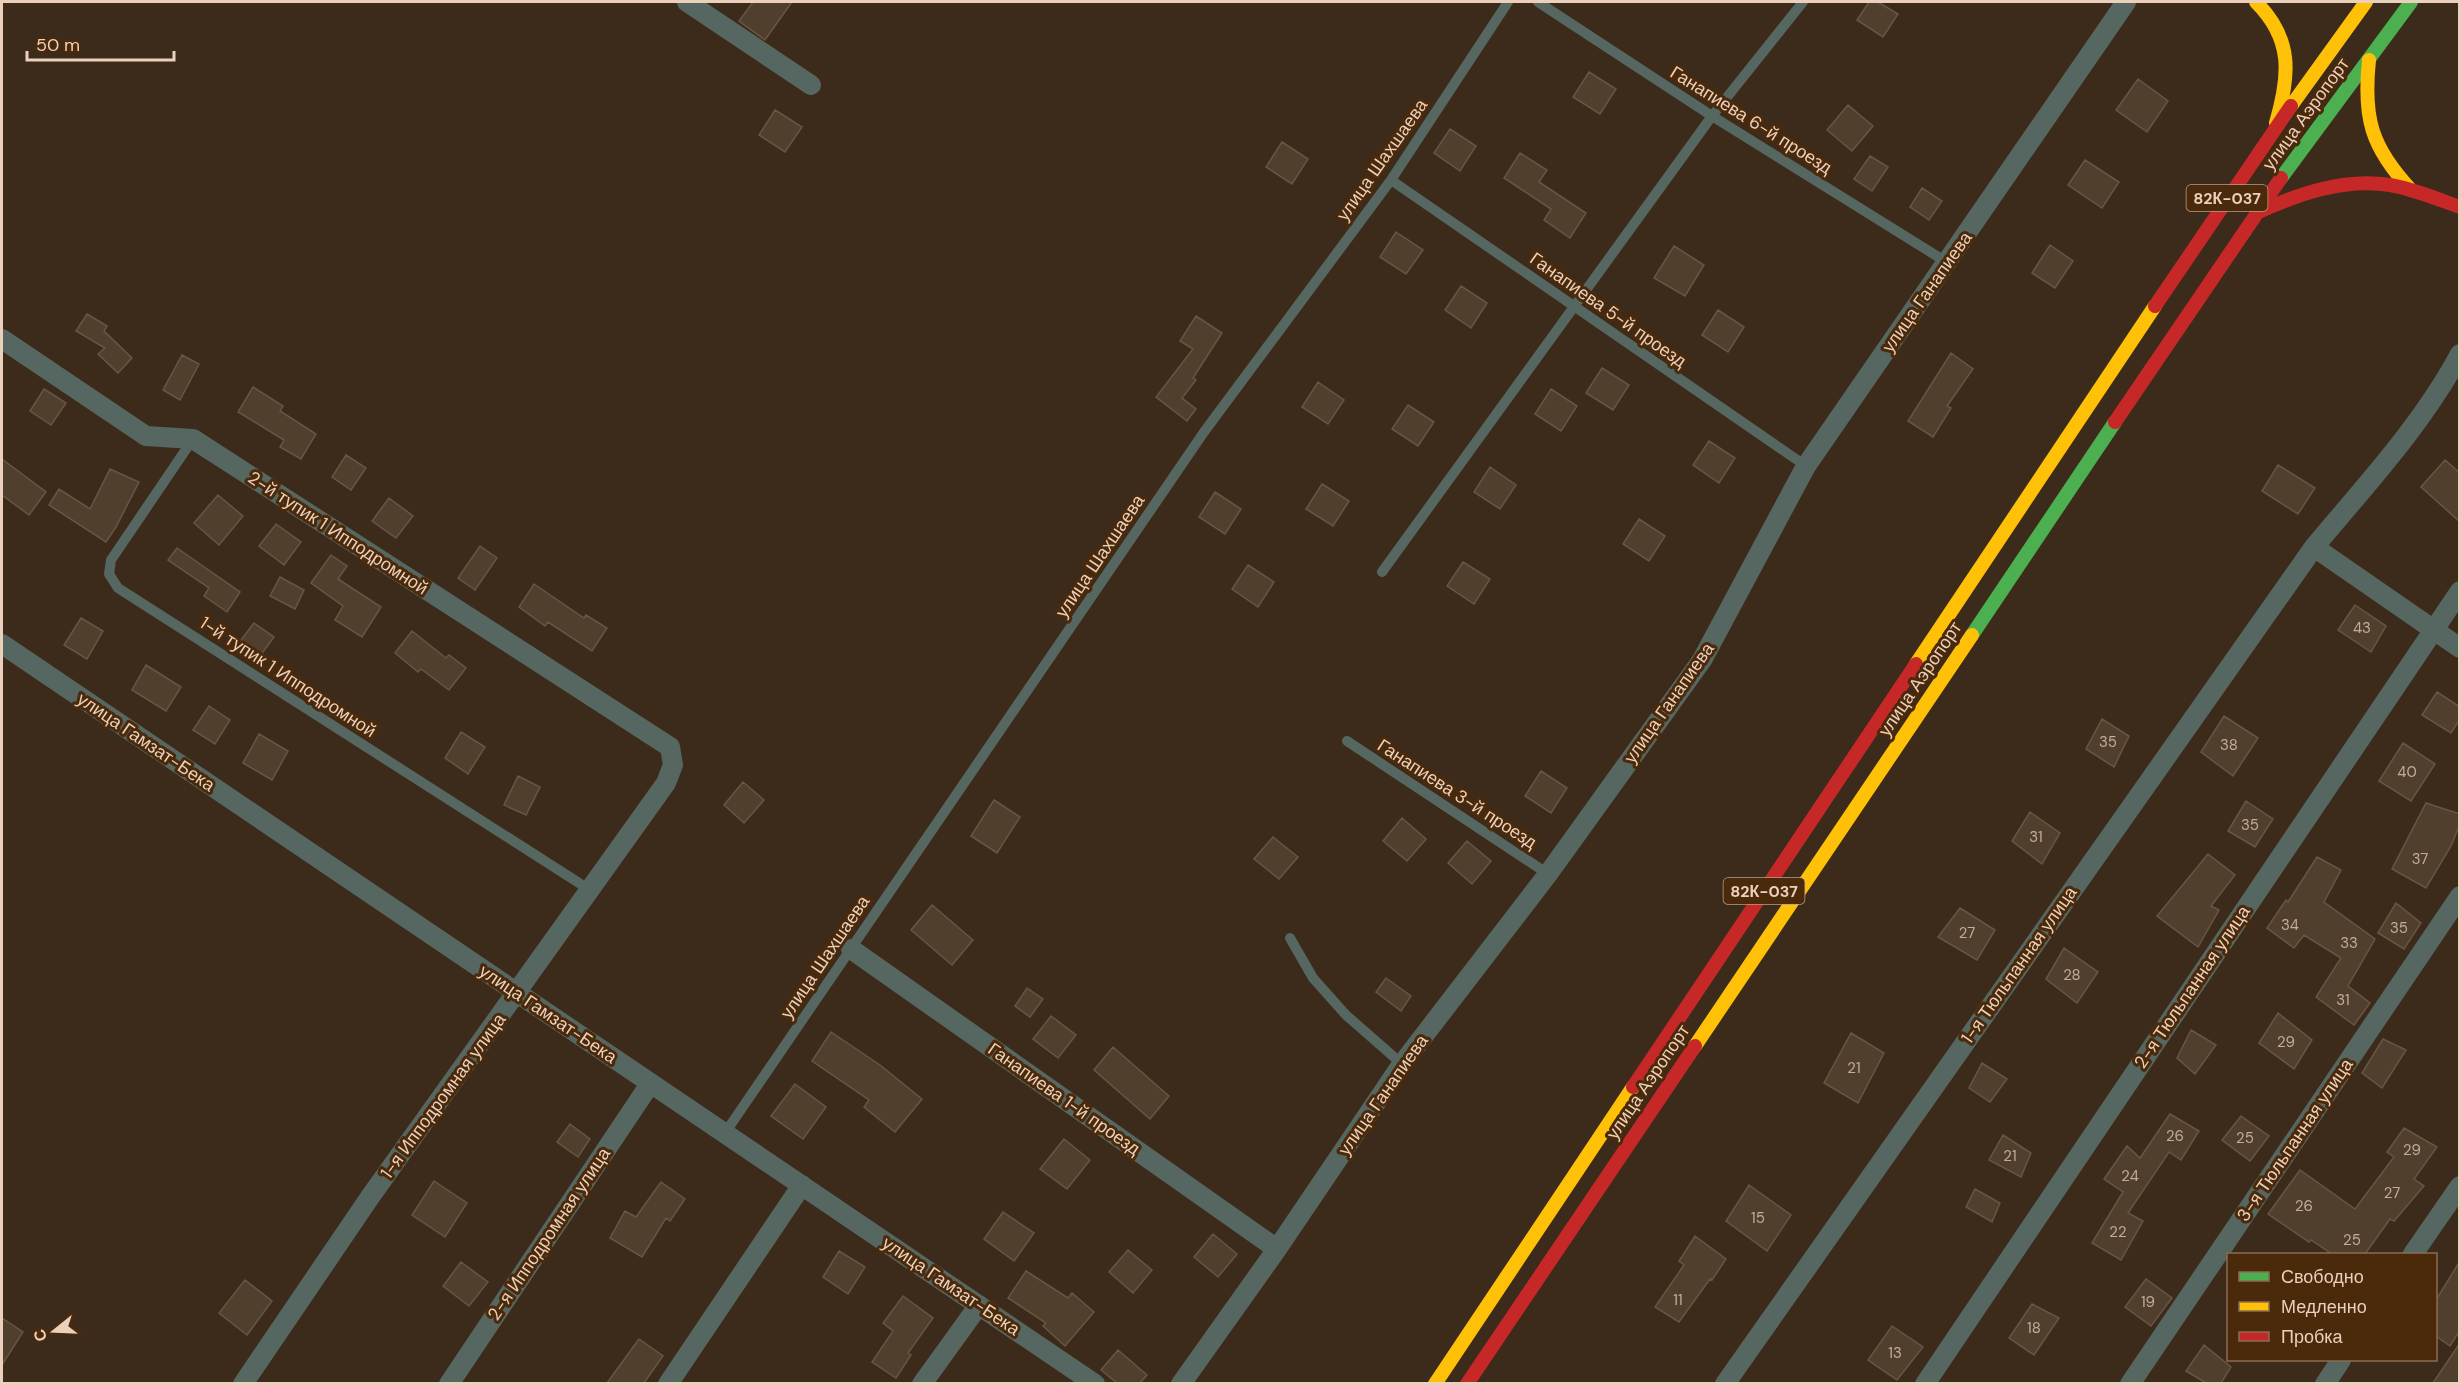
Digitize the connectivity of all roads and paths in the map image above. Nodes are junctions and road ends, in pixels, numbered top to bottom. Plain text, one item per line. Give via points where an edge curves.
1 (687, 2) edge
2 (1508, 2) edge
3 (1538, 2) edge
4 (1803, 2) edge
5 (2126, 2) edge
6 (2256, 2) edge
7 (2366, 2) edge
8 (2411, 2) edge
9 (2369, 60) junction
10 (811, 85) dead end
11 (1712, 116) junction
12 (2276, 126) junction
13 (1391, 180) junction
14 (2411, 190) junction
15 (2460, 207) edge
16 (2256, 213) junction
17 (1947, 263) junction
18 (1573, 306) junction
19 (2, 339) edge
20 (2460, 354) edge
21 (193, 438) junction
22 (1806, 466) junction
23 (2314, 547) junction
24 (1382, 572) dead end
25 (2460, 591) edge
26 (2433, 630) junction
27 (2, 644) edge
28 (2460, 648) edge
29 (1347, 741) dead end
30 (670, 747) joint
31 (1548, 874) junction
32 (590, 890) junction
33 (2460, 896) edge
34 (1290, 939) dead end
35 (851, 949) junction
36 (516, 993) junction
37 (1402, 1064) junction
38 (650, 1084) junction
39 (725, 1133) junction
40 (802, 1185) junction
41 (2460, 1186) edge
42 (1277, 1249) junction
43 (2414, 1253) edge
44 (979, 1305) junction
45 (2340, 1361) edge
46 (243, 1383) edge
47 (449, 1383) edge
48 (668, 1383) edge
49 (922, 1383) edge
50 (1095, 1383) edge
51 (1181, 1383) edge
52 (1435, 1383) edge
53 (1467, 1383) edge
54 (1725, 1383) edge
55 (1925, 1383) edge
56 (2130, 1383) edge
57 (2325, 1383) edge

1 - 10 street
2 - 13 lane, улица Шахшаева
3 - 11 lane, Ганапиева 6-й проезд
4 - 11 lane
5 - 17 street, улица Ганапиева
6 - 12 main road via 2276,24 2288,71
7 - 12 main road, улица Аэропорт / 82К-037
8 - 9 main road, улица Аэропорт
9 - 14 main road via 2366,100 2370,127 2390,170
9 - 16 main road, улица Аэропорт
11 - 17 lane, Ганапиева 6-й проезд
11 - 18 lane
12 - 52 main road, улица Аэропорт / 82К-037
13 - 18 lane, Ганапиева 5-й проезд
13 - 35 lane, улица Шахшаева via 1204,432
14 - 15 main road
14 - 16 main road via 2382,184 2333,185
16 - 53 main road, улица Аэропорт
17 - 22 street, улица Ганапиева
18 - 22 lane, Ганапиева 5-й проезд
18 - 24 lane
19 - 21 street via 146,436
20 - 23 street, 1-я Тюльпанная улица via 2386,462
21 - 30 street, 2-й тупик 1 Ипподромной
21 - 32 lane, 1-й тупик 1 Ипподромной via 111,560 109,574 118,588
22 - 31 street, улица Ганапиева via 1702,660
23 - 26 street
23 - 54 street, 1-я Тюльпанная улица
25 - 26 street, 2-я Тюльпанная улица
26 - 28 street
26 - 55 street, 2-я Тюльпанная улица
27 - 36 street, улица Гамзат-Бека
29 - 31 lane, Ганапиева 3-й проезд
30 - 32 street, 1-я Ипподромная улица via 673,765 666,783
31 - 37 street, улица Ганапиева
32 - 36 street, 1-я Ипподромная улица
33 - 56 street, 3-я Тюльпанная улица
34 - 37 lane via 1313,978 1346,1015
35 - 39 lane, улица Шахшаева
35 - 42 street, Ганапиева 1-й проезд
36 - 38 street, улица Гамзат-Бека
36 - 46 street, 1-я Ипподромная улица
37 - 42 street, улица Ганапиева
38 - 39 street, улица Гамзат-Бека
38 - 47 street, 2-я Ипподромная улица
39 - 40 street, улица Гамзат-Бека
40 - 44 street, улица Гамзат-Бека
40 - 48 street
41 - 43 street
42 - 51 street, улица Ганапиева
44 - 49 street
44 - 50 street, улица Гамзат-Бека
45 - 57 street

